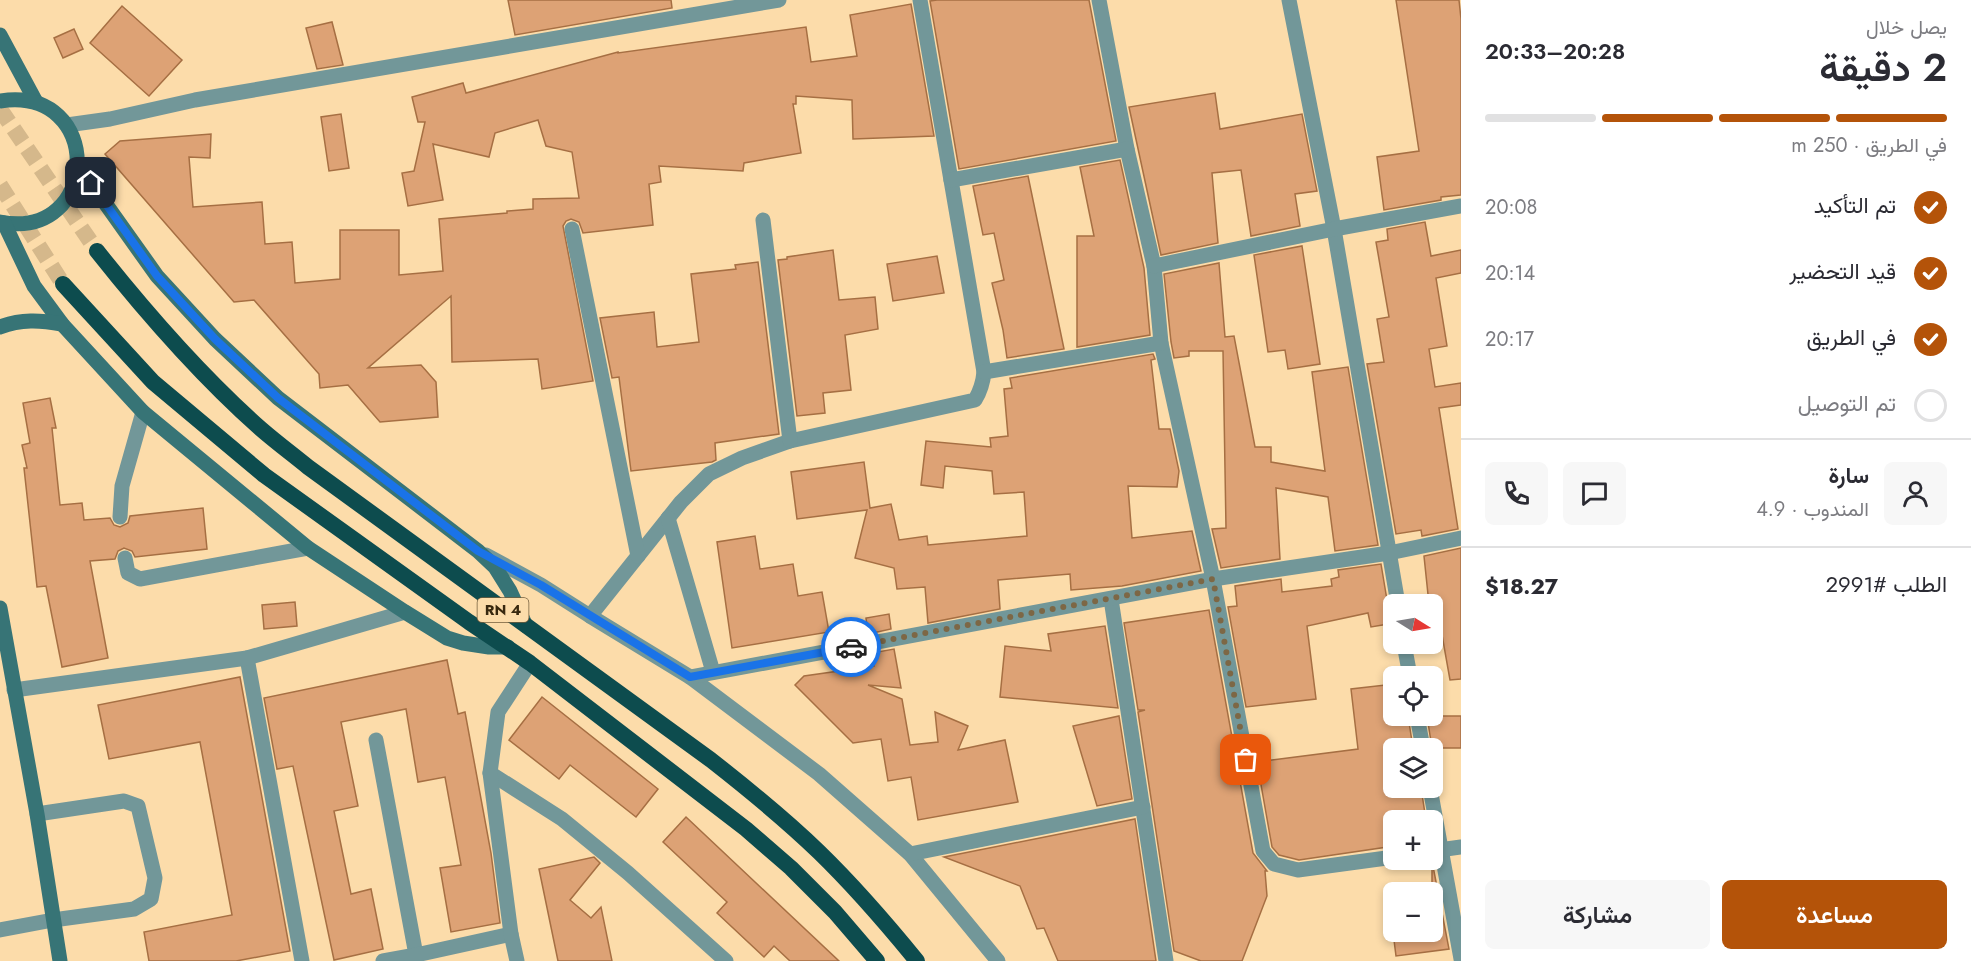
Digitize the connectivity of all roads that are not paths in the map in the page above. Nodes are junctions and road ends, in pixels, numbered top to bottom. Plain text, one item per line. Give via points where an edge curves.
1 (779, 0) edge
2 (920, 0) edge
3 (1099, 0) edge
4 (1289, 0) edge
5 (0, 36) edge
6 (0, 101) edge
7 (36, 102) junction
8 (67, 126) junction
9 (1127, 149) junction
10 (78, 165) junction
11 (951, 180) junction
12 (1461, 206) edge
13 (763, 220) dead end
14 (2, 222) edge
15 (572, 229) dead end
16 (1334, 229) junction
17 (97, 251) tunnel mouth
18 (1154, 266) junction
19 (63, 284) tunnel mouth
20 (62, 324) junction
21 (0, 327) edge
22 (1161, 343) junction
23 (984, 372) junction
24 (142, 412) junction
25 (790, 441) junction
26 (120, 517) dead end
27 (668, 518) junction
28 (1461, 538) edge
29 (308, 548) junction
30 (478, 551) junction
31 (1389, 553) junction
32 (638, 556) junction
33 (124, 558) dead end
34 (1213, 579) junction
35 (1396, 594) edge
36 (1111, 598) junction
37 (0, 608) edge
38 (405, 612) junction
39 (590, 616) junction
40 (526, 626) junction
41 (508, 647) junction
42 (247, 658) junction
43 (530, 663) junction
44 (713, 672) junction
45 (690, 677) junction
46 (14, 690) junction
47 (376, 740) dead end
48 (490, 773) junction
49 (1143, 807) junction
50 (37, 814) junction
51 (1461, 847) edge
52 (1443, 850) edge
53 (910, 854) junction
54 (1383, 858) edge
55 (1440, 870) edge
56 (53, 920) junction
57 (0, 930) edge
58 (511, 934) junction
59 (416, 956) junction
60 (1461, 959) edge
61 (60, 961) edge
62 (302, 961) edge
63 (383, 961) edge
64 (517, 961) edge
65 (726, 961) edge
66 (877, 961) edge
67 (917, 961) edge
68 (998, 961) edge
69 (1166, 961) edge

1 - 8 street via 195,100
2 - 11 street
3 - 9 street
4 - 16 street
5 - 7 main road
6 - 7 main road via 16,98
7 - 8 main road via 54,111
8 - 10 main road via 76,144
9 - 11 street
9 - 18 street
10 - 14 main road via 74,185 54,212 29,223
10 - 30 main road via 157,276 215,339 278,398
11 - 23 street
12 - 16 street
13 - 25 street
14 - 20 main road via 34,286
15 - 32 street
16 - 18 street
16 - 31 street
17 - 40 highway, RN 4 via 172,340 262,430
18 - 22 street
19 - 41 highway, RN 4 via 153,382 264,475
20 - 21 main road via 40,320
20 - 24 main road
22 - 23 street
22 - 34 street
23 - 25 street via 975,400
24 - 26 street via 122,486
24 - 29 main road
25 - 27 street via 709,474
27 - 32 street
27 - 44 street
28 - 31 street
29 - 33 street via 140,579 128,573
29 - 38 main road
30 - 39 street
30 - 40 main road via 495,567
31 - 34 street
31 - 35 street
32 - 39 street
34 - 36 street
34 - 54 street via 1263,851 1274,864 1298,870
36 - 44 street
36 - 49 street
37 - 46 main road
38 - 41 main road via 447,638
38 - 42 street
39 - 45 street
40 - 67 highway, RN 4 via 711,760 773,810 856,889
41 - 43 highway, RN 4
42 - 46 street
42 - 62 street
43 - 48 street via 498,712
43 - 66 highway, RN 4 via 746,829 835,912
44 - 45 street
45 - 53 street via 819,774
46 - 50 main road
47 - 59 street
48 - 58 street
48 - 65 street via 562,819
49 - 53 street
49 - 69 street
50 - 56 main road
50 - 56 street via 124,801 138,806 155,878 151,898 134,909
51 - 52 street
53 - 68 street
55 - 60 street
56 - 57 street
56 - 61 main road
58 - 59 street
58 - 64 street
59 - 63 street

